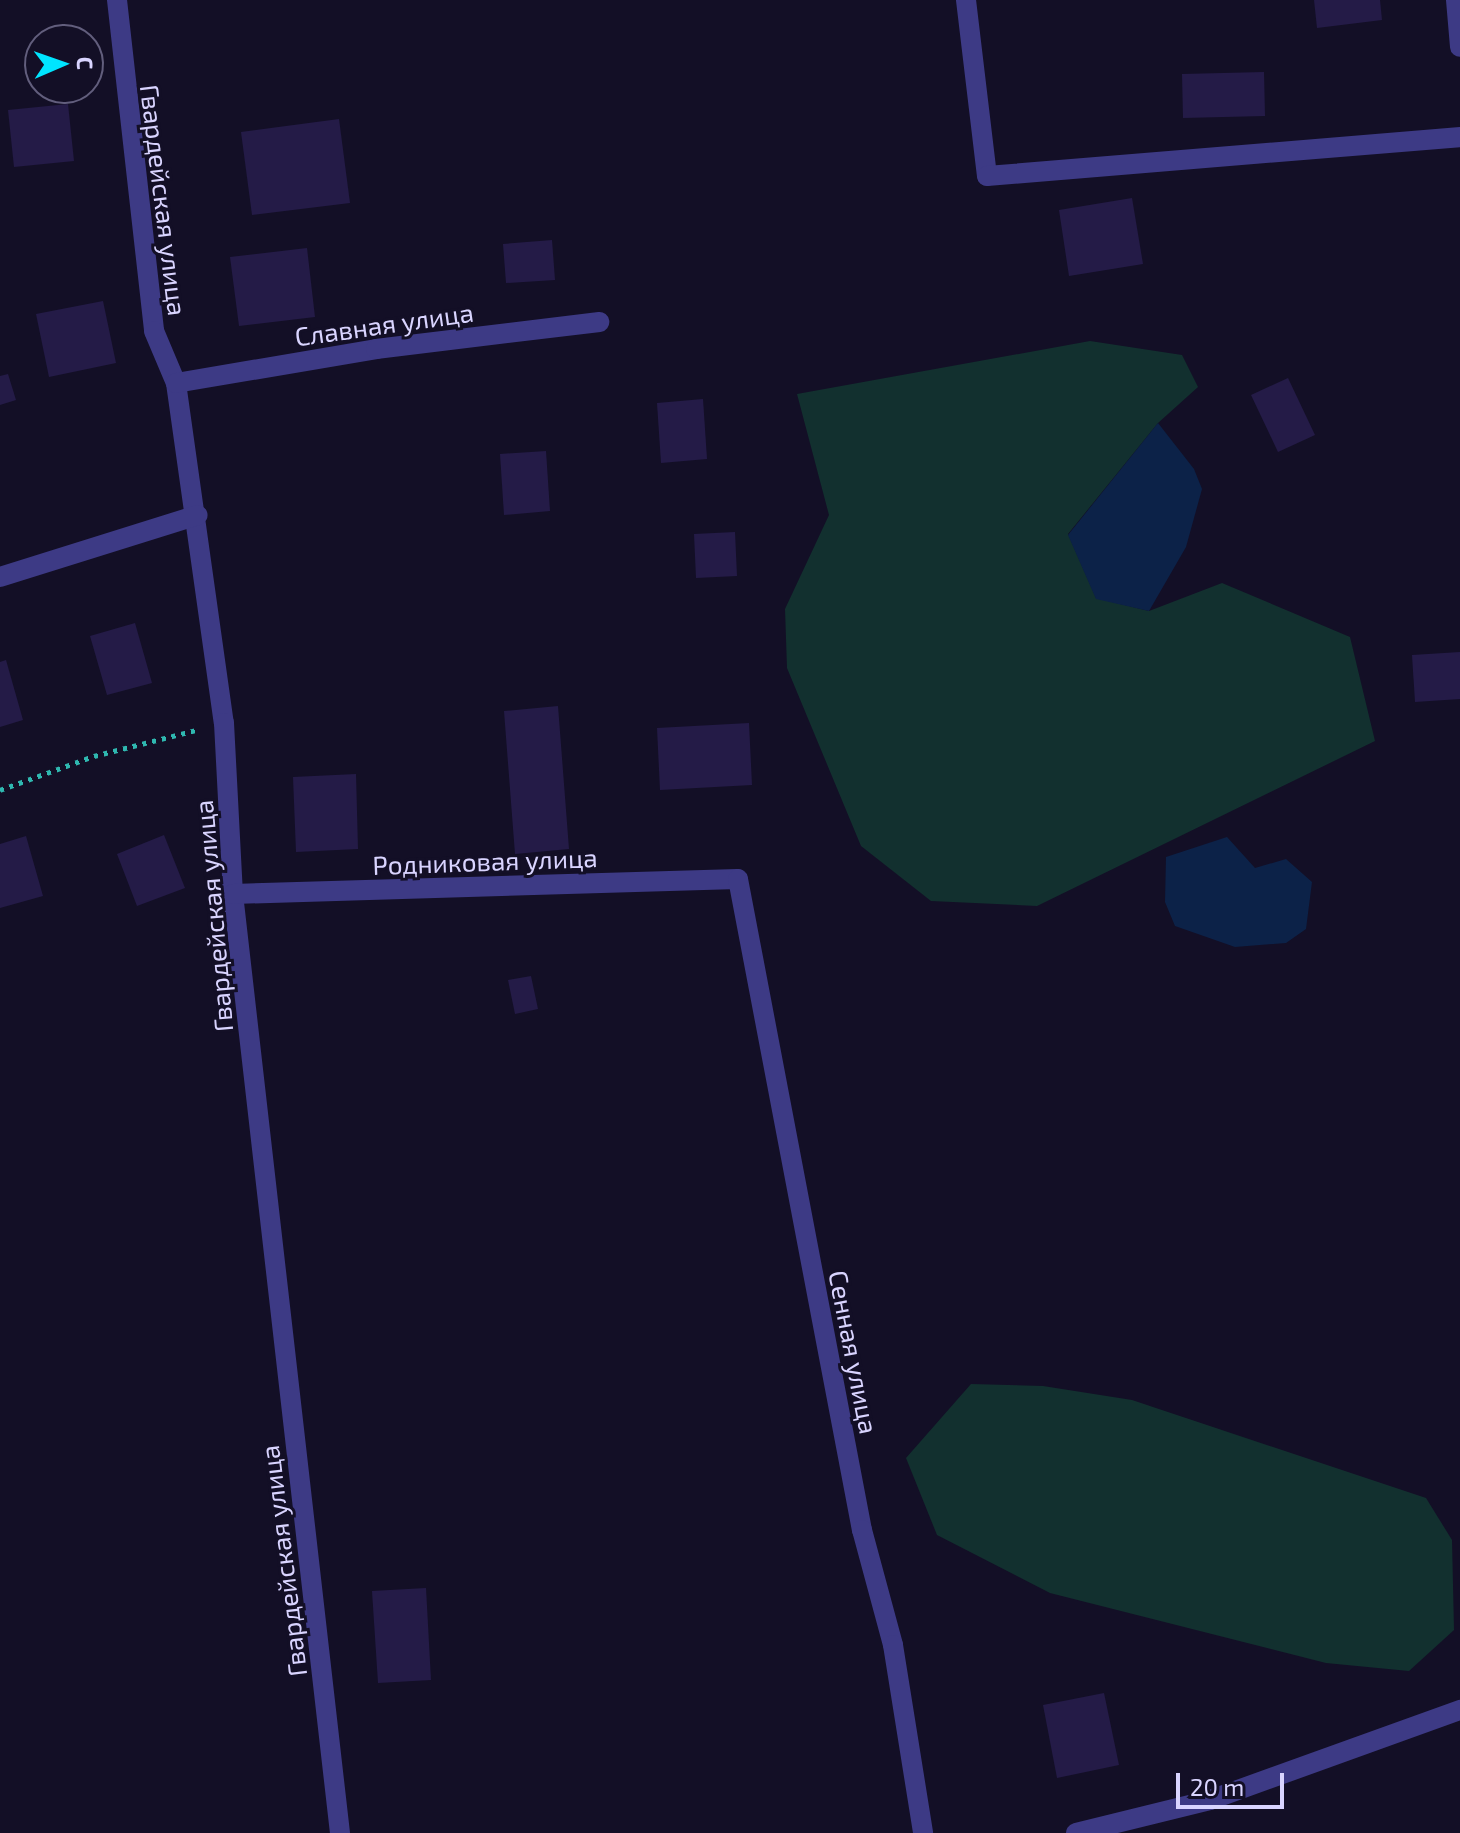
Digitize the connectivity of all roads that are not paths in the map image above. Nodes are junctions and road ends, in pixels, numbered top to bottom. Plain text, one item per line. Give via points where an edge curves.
1 (117, 0) edge
2 (966, 0) edge
3 (1456, 0) edge
4 (1460, 47) edge
5 (1460, 137) edge
6 (599, 322) dead end
7 (176, 383) junction
8 (198, 515) junction
9 (0, 577) edge
10 (738, 879) joint
11 (233, 894) junction
12 (1460, 1710) edge
13 (340, 1833) edge
14 (923, 1833) edge
15 (1076, 1833) edge

1 - 7 street, Гвардейская улица via 154,331
2 - 5 street via 987,176
3 - 4 street
6 - 7 street, Славная улица via 376,349
7 - 8 street, Гвардейская улица
8 - 9 street
8 - 11 street, Гвардейская улица via 224,723
10 - 11 street, Родниковая улица
10 - 14 street, Сенная улица via 862,1530 893,1645
11 - 13 street, Гвардейская улица
12 - 15 street via 1210,1800

